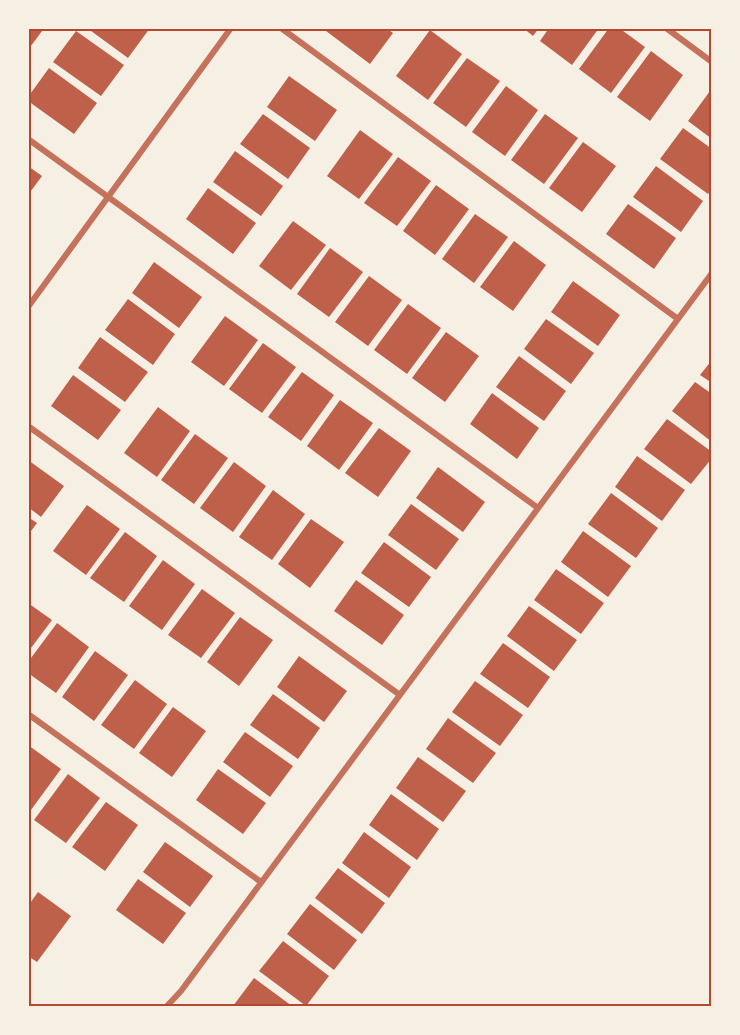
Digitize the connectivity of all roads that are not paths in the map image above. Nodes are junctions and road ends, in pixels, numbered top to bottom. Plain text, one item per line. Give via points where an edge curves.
1 (231, 28) edge
2 (281, 28) edge
3 (666, 28) edge
4 (711, 62) edge
5 (28, 139) edge
6 (109, 197) junction
7 (711, 273) edge
8 (28, 307) edge
9 (678, 319) junction
10 (28, 426) edge
11 (538, 508) junction
12 (400, 694) junction
13 (28, 714) edge
14 (261, 882) junction
15 (167, 1006) edge

1 - 6 street
2 - 9 street
3 - 4 street
5 - 6 street
6 - 8 street
6 - 11 street
7 - 9 street
9 - 11 street
10 - 12 street
11 - 12 street
12 - 14 street
13 - 14 street
14 - 15 street

